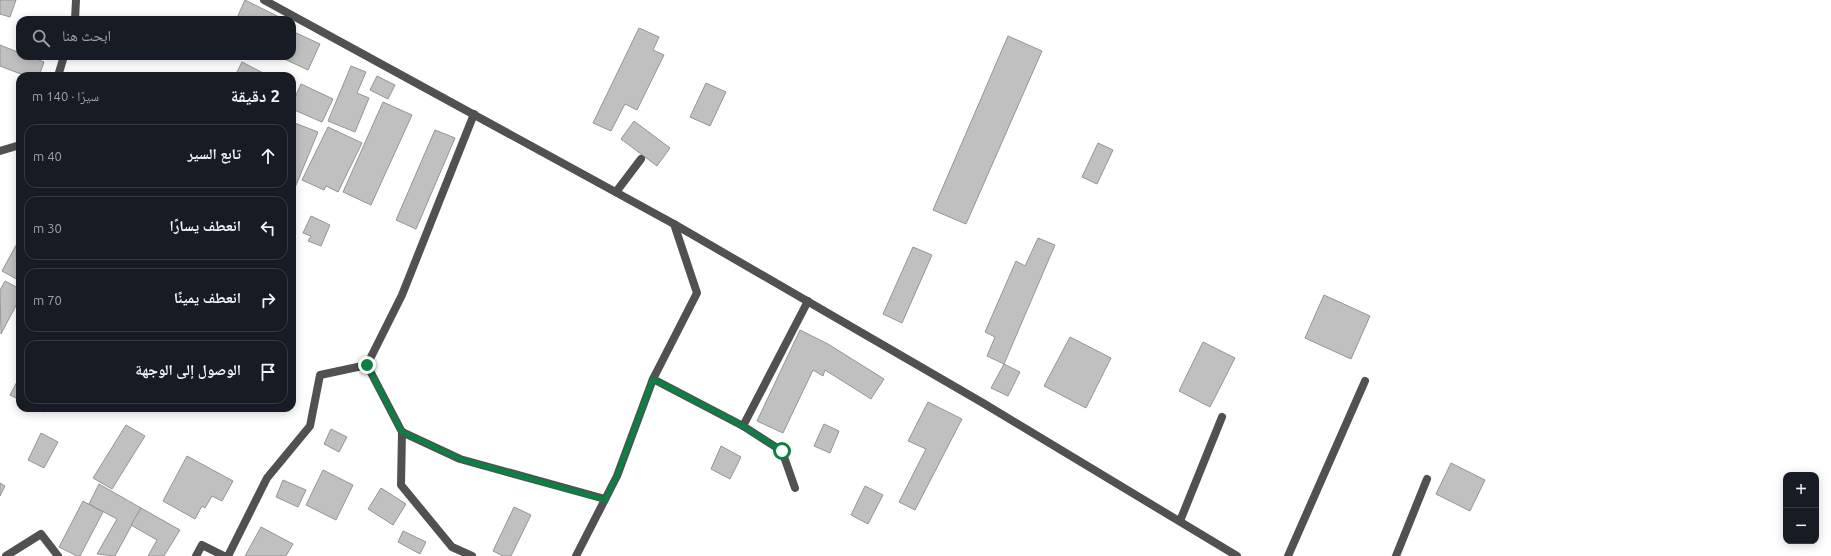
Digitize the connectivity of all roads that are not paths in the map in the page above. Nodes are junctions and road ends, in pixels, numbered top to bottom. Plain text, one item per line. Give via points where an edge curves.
1 (76, 0) edge
2 (264, 0) edge
3 (75, 16) edge
4 (293, 16) edge
5 (296, 17) edge
6 (63, 60) edge
7 (59, 72) edge
8 (474, 114) junction
9 (16, 146) edge
10 (0, 151) edge
11 (641, 159) dead end
12 (616, 192) junction
13 (674, 224) junction
14 (808, 301) junction
15 (367, 365) junction
16 (653, 379) junction
17 (1365, 381) dead end
18 (1222, 418) dead end
19 (743, 426) junction
20 (402, 432) junction
21 (1428, 480) dead end
22 (795, 488) dead end
23 (605, 500) junction
24 (1180, 522) junction
25 (6, 556) edge
26 (58, 556) edge
27 (196, 556) edge
28 (224, 556) edge
29 (228, 556) edge
30 (472, 556) edge
31 (576, 556) edge
32 (1237, 556) edge
33 (1288, 556) edge
34 (1396, 556) edge

1 - 3 street
2 - 4 street
5 - 8 street
6 - 7 street
8 - 12 street
8 - 15 street via 402,294
9 - 10 street
11 - 12 street
12 - 13 street
13 - 14 street
13 - 16 street via 697,293
14 - 19 street
14 - 24 street
15 - 20 street
15 - 29 street via 320,375 310,426 267,478
16 - 19 street
16 - 23 street via 617,476
17 - 33 street
18 - 24 street
19 - 22 street via 782,451
20 - 23 street via 460,459
20 - 30 street via 401,485 452,547
21 - 34 street
23 - 31 street
24 - 32 street
25 - 26 street via 41,534
27 - 28 street via 202,545

